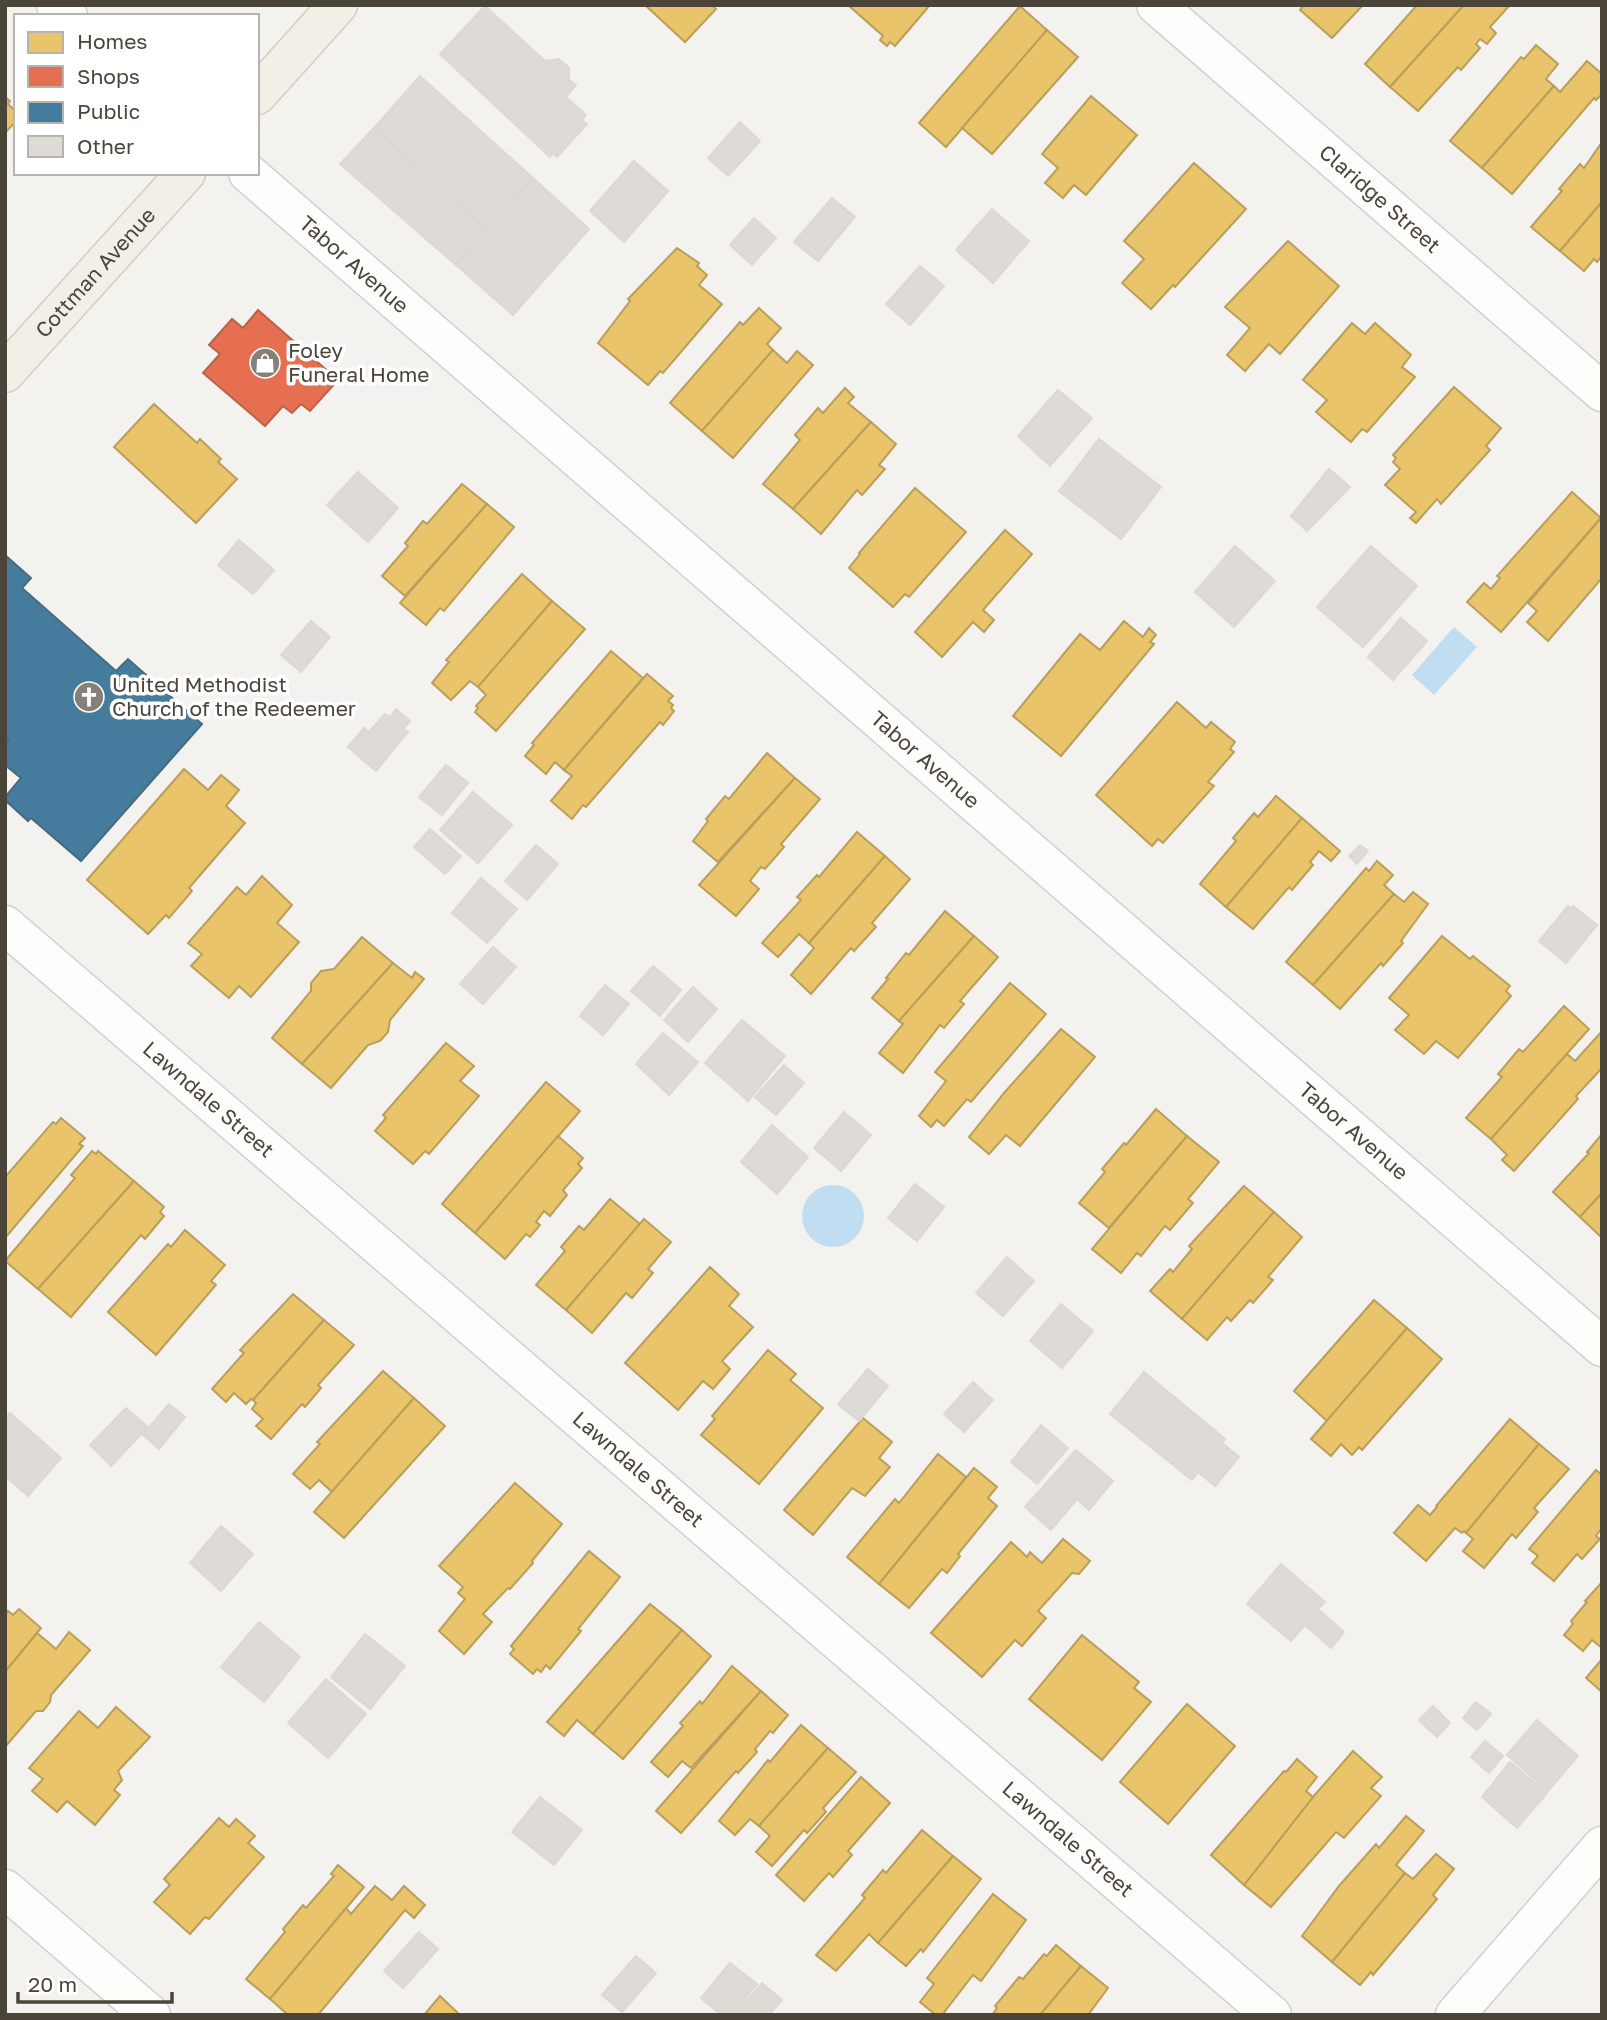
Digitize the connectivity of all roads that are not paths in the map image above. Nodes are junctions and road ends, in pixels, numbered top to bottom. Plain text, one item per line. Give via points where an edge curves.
1 (338, 5) edge
2 (1156, 5) edge
3 (259, 93) edge
4 (184, 175) edge
5 (250, 175) edge
6 (5, 373) edge
7 (1602, 392) edge
8 (5, 925) edge
9 (1602, 1347) edge
10 (1602, 1846) edge
11 (5, 1889) edge
12 (151, 2015) edge
13 (1272, 2015) edge
14 (1455, 2015) edge

1 - 3 main road
2 - 7 street, Claridge Street
4 - 6 main road, Cottman Avenue
5 - 9 street, Tabor Avenue
8 - 13 street, Lawndale Street
10 - 14 street
11 - 12 street

